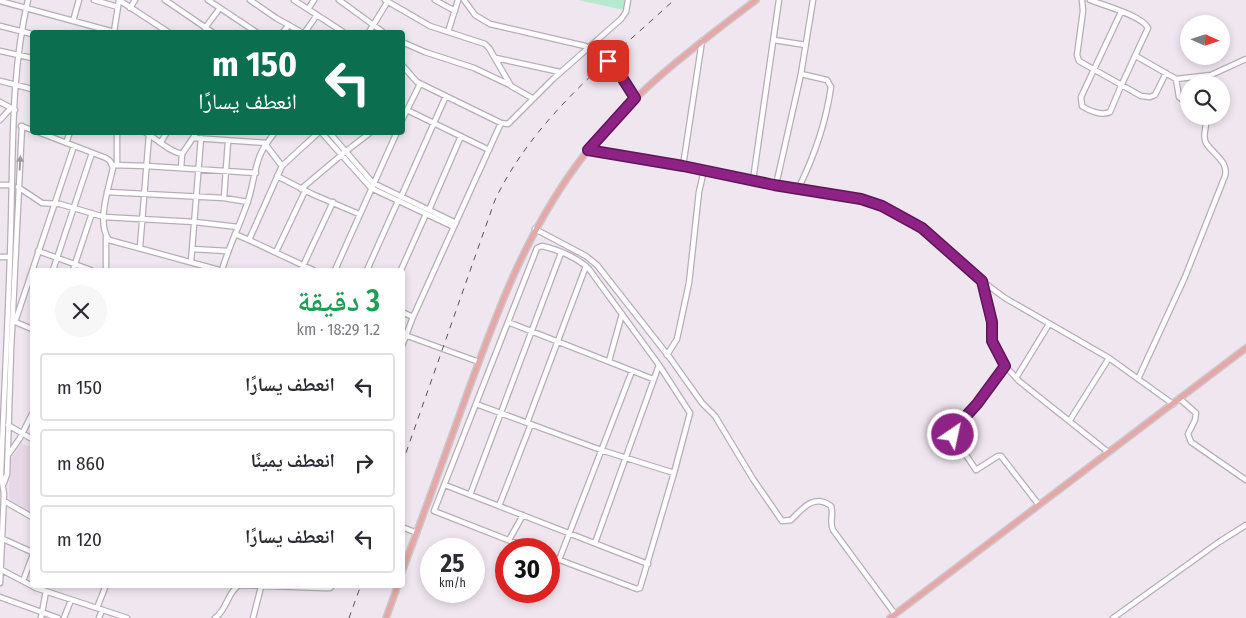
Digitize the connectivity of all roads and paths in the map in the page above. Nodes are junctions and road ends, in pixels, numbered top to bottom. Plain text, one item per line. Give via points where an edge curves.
1 (28, 0) edge
2 (79, 0) edge
3 (94, 0) edge
4 (119, 0) edge
5 (135, 0) edge
6 (165, 0) edge
7 (208, 0) edge
8 (250, 0) edge
9 (294, 0) edge
10 (314, 0) edge
11 (339, 0) edge
12 (435, 0) edge
13 (458, 0) edge
14 (464, 0) edge
15 (628, 0) edge
16 (756, 0) edge
17 (779, 0) edge
18 (813, 0) edge
19 (1082, 0) edge
20 (1093, 0) edge
21 (387, 1) edge
22 (0, 2) edge
23 (26, 8) junction
24 (118, 8) junction
25 (130, 8) junction
26 (220, 8) junction
27 (308, 9) junction
28 (455, 11) junction
29 (1121, 12) junction
30 (317, 15) junction
31 (73, 21) junction
32 (289, 25) junction
33 (374, 25) junction
34 (0, 26) edge
35 (205, 28) junction
36 (110, 30) edge
37 (114, 30) edge
38 (165, 30) edge
39 (208, 30) edge
40 (253, 30) edge
41 (285, 30) edge
42 (298, 30) edge
43 (306, 30) edge
44 (340, 30) edge
45 (370, 30) edge
46 (380, 30) edge
47 (22, 31) junction
48 (448, 32) junction
49 (30, 33) edge
50 (774, 40) junction
51 (702, 41) junction
52 (405, 43) edge
53 (806, 44) junction
54 (590, 48) junction
55 (0, 51) edge
56 (18, 55) junction
57 (1136, 56) junction
58 (30, 58) edge
59 (496, 58) junction
60 (1246, 58) edge
61 (405, 68) edge
62 (1094, 70) junction
63 (560, 72) junction
64 (1166, 73) junction
65 (801, 74) junction
66 (1176, 79) junction
67 (0, 81) edge
68 (420, 84) junction
69 (17, 85) junction
70 (511, 86) junction
71 (1121, 86) junction
72 (30, 88) edge
73 (446, 96) junction
74 (1180, 97) edge
75 (532, 98) junction
76 (635, 98) junction
77 (0, 102) edge
78 (13, 109) junction
79 (405, 113) edge
80 (0, 120) edge
81 (434, 123) junction
82 (501, 123) junction
83 (14, 124) junction
84 (1207, 125) edge
85 (22, 126) junction
86 (30, 129) edge
87 (46, 135) edge
88 (69, 135) edge
89 (117, 135) edge
90 (147, 135) edge
91 (149, 135) edge
92 (165, 135) edge
93 (194, 135) edge
94 (196, 135) edge
95 (213, 135) edge
96 (273, 135) edge
97 (317, 135) edge
98 (322, 135) edge
99 (331, 135) edge
100 (366, 135) edge
101 (396, 135) edge
102 (461, 136) junction
103 (201, 138) junction
104 (212, 138) junction
105 (228, 141) junction
106 (161, 142) junction
107 (66, 143) junction
108 (266, 144) junction
109 (74, 146) junction
110 (489, 150) junction
111 (588, 150) junction
112 (345, 152) junction
113 (92, 153) junction
114 (182, 154) junction
115 (340, 156) junction
116 (115, 165) junction
117 (148, 166) junction
118 (282, 166) junction
119 (683, 166) junction
120 (181, 168) junction
121 (199, 169) junction
122 (704, 170) junction
123 (227, 171) junction
124 (256, 173) junction
125 (277, 176) junction
126 (753, 180) junction
127 (0, 185) edge
128 (12, 185) junction
129 (776, 185) junction
130 (372, 186) junction
131 (18, 187) junction
132 (798, 189) junction
133 (303, 190) junction
134 (108, 192) junction
135 (144, 195) junction
136 (198, 198) junction
137 (224, 198) junction
138 (400, 199) junction
139 (248, 202) junction
140 (332, 202) junction
141 (55, 203) junction
142 (74, 208) junction
143 (428, 212) junction
144 (92, 213) junction
145 (359, 214) junction
146 (104, 217) junction
147 (142, 219) junction
148 (195, 222) junction
149 (455, 225) junction
150 (238, 227) junction
151 (535, 229) junction
152 (235, 234) junction
153 (106, 237) junction
154 (249, 240) junction
155 (140, 247) junction
156 (192, 249) junction
157 (38, 251) junction
158 (227, 251) junction
159 (276, 252) junction
160 (561, 253) junction
161 (0, 257) edge
162 (10, 257) junction
163 (57, 258) junction
164 (191, 262) junction
165 (586, 266) junction
166 (74, 267) edge
167 (31, 268) edge
168 (54, 268) edge
169 (106, 268) edge
170 (213, 268) edge
171 (221, 268) edge
172 (302, 268) edge
173 (336, 268) edge
174 (369, 268) edge
175 (402, 268) edge
176 (30, 272) edge
177 (982, 281) junction
178 (405, 313) edge
179 (622, 314) junction
180 (413, 317) junction
181 (11, 321) junction
182 (508, 322) junction
183 (1049, 324) junction
184 (30, 327) edge
185 (532, 331) junction
186 (405, 333) edge
187 (405, 335) edge
188 (0, 338) edge
189 (9, 338) junction
190 (559, 342) junction
191 (0, 345) edge
192 (8, 347) junction
193 (1246, 348) edge
194 (667, 355) junction
195 (1108, 358) junction
196 (609, 361) junction
197 (479, 362) junction
198 (659, 365) junction
199 (1005, 366) junction
200 (632, 371) junction
201 (1016, 378) junction
202 (653, 379) junction
203 (1138, 379) junction
204 (5, 384) edge
205 (1180, 399) junction
206 (476, 404) junction
207 (1173, 404) junction
208 (502, 413) junction
209 (30, 418) edge
210 (1070, 420) junction
211 (529, 423) junction
212 (5, 425) junction
213 (1, 433) edge
214 (23, 433) junction
215 (30, 437) edge
216 (601, 450) junction
217 (1108, 452) junction
218 (8, 456) junction
219 (626, 458) junction
220 (674, 473) junction
221 (3, 474) edge
222 (1246, 480) edge
223 (445, 485) junction
224 (470, 494) junction
225 (2, 501) edge
226 (1039, 505) junction
227 (499, 506) junction
228 (426, 508) junction
229 (434, 511) junction
230 (523, 515) junction
231 (30, 516) edge
232 (1246, 525) edge
233 (405, 528) edge
234 (417, 533) junction
235 (570, 533) junction
236 (504, 538) edge
237 (510, 538) edge
238 (3, 539) junction
239 (595, 543) junction
240 (30, 551) edge
241 (560, 558) edge
242 (560, 560) edge
243 (30, 562) edge
244 (405, 564) edge
245 (648, 564) junction
246 (1, 570) edge
247 (23, 581) junction
248 (0, 583) edge
249 (30, 584) edge
250 (39, 588) edge
251 (105, 588) edge
252 (235, 588) edge
253 (262, 588) edge
254 (397, 588) edge
255 (46, 591) junction
256 (0, 597) edge
257 (71, 600) junction
258 (99, 609) junction
259 (42, 612) junction
260 (895, 614) junction
261 (41, 618) edge
262 (58, 618) edge
263 (64, 618) edge
264 (99, 618) edge
265 (126, 618) edge
266 (215, 618) edge
267 (253, 618) edge
268 (386, 618) edge
269 (890, 618) edge
270 (1113, 618) edge

1 - 23 street
2 - 31 street
3 - 24 street
4 - 24 street
4 - 25 street
5 - 25 street
6 - 35 street
7 - 26 street
8 - 32 street
9 - 27 street
10 - 27 street
11 - 33 street
12 - 28 street
13 - 28 street
14 - 54 street via 475,15 490,24
15 - 54 street via 624,16
16 - 51 main road
17 - 50 street
18 - 53 street
19 - 62 street via 1077,57
20 - 29 street
21 - 33 street
21 - 48 street via 430,26
22 - 23 street
23 - 31 street
23 - 47 street
24 - 37 street
25 - 38 street
26 - 35 street
26 - 40 street
27 - 30 street
28 - 48 street
29 - 57 street via 1148,26
29 - 62 street
30 - 43 street
30 - 44 street
31 - 36 street
32 - 41 street
32 - 42 street
33 - 45 street
33 - 46 street
34 - 47 street
35 - 39 street
47 - 49 street
47 - 56 street
48 - 59 street via 485,44
50 - 53 street
50 - 126 street
51 - 76 main road
51 - 119 street
52 - 70 street via 474,68
53 - 65 street
54 - 63 street
54 - 76 street via 608,61
55 - 56 street
56 - 58 street
56 - 69 street
57 - 64 street
57 - 71 street
59 - 63 street
59 - 70 street
60 - 66 street via 1211,75
61 - 68 street
62 - 71 street
62 - 71 street via 1081,97 1081,104 1086,109 1110,113
63 - 75 street
64 - 66 street
64 - 71 street via 1153,96 1141,96
65 - 129 street
65 - 132 street via 825,79 831,87 817,143
66 - 74 street
67 - 69 street
68 - 73 street
68 - 79 street
69 - 72 street
69 - 78 street
70 - 75 street
73 - 81 street
73 - 82 street
75 - 82 street via 510,123
76 - 111 main road
77 - 78 street
78 - 80 street
78 - 83 street
79 - 81 street
81 - 102 street
81 - 138 street
82 - 110 street
83 - 85 street
83 - 128 street
84 - 203 street via 1206,142 1225,166 1225,176
85 - 86 street
131 -> 85 street
87 - 107 street
88 - 107 street
89 - 116 street
90 - 117 street
91 - 106 street
92 - 106 street
93 - 114 street
94 - 103 street
95 - 104 street
96 - 108 street
97 - 118 street
98 - 115 street
99 - 112 street
100 - 112 street
101 - 130 street
102 - 110 street
102 - 143 street
103 - 104 street
103 - 121 street
104 - 105 street
105 - 108 street
105 - 123 street
106 - 114 street
107 - 109 street
108 - 118 street
108 - 124 street
109 - 113 street
109 - 141 street
110 - 149 street
111 - 119 street
111 - 151 main road
112 - 115 street
112 - 130 street
113 - 116 street
113 - 142 street
114 - 120 street
115 - 130 street
115 - 133 street
116 - 117 street
116 - 134 street
117 - 120 street
117 - 135 street
118 - 125 street
119 - 122 street
120 - 121 street
121 - 123 street
121 - 136 street
122 - 126 street
122 - 194 street via 689,283 677,339
123 - 124 street
123 - 137 street
124 - 139 street
125 - 133 street
125 - 154 street
126 - 129 street
127 - 128 street
128 - 162 street
129 - 132 street
130 - 138 street
130 - 145 street
131 - 141 street via 42,203
131 - 181 street
132 - 177 street via 861,199 882,206 922,228
133 - 140 street
133 - 159 street
134 - 135 street
134 - 146 street
135 - 136 street
135 - 147 street
136 - 137 street
136 - 148 street
137 - 139 street
138 - 143 street
138 - 174 street
139 - 150 street
140 - 145 street
140 - 172 street
141 - 142 street
141 - 157 street
142 - 144 street
142 - 163 street
143 - 149 street
143 - 175 street
144 - 146 street
144 - 166 street
145 - 173 street
146 - 147 street
146 - 153 street
147 - 148 street
147 - 155 street
148 - 150 street
148 - 156 street
149 - 180 street
150 - 152 street
151 - 194 street via 597,265
151 - 197 main road
152 - 154 street
152 - 158 street
153 - 155 street
153 - 169 street
154 - 159 street
155 - 164 street
156 - 158 street
156 - 164 street
157 - 163 street
157 - 167 street
158 - 171 street
159 - 172 street
160 - 165 street
160 - 182 street via 545,246 537,248
160 - 185 street
161 - 162 street
162 - 181 street
163 - 166 street
163 - 168 street
164 - 170 street
165 - 179 street
165 - 190 street
176 - 181 street
177 - 183 street
177 - 199 street via 992,322 992,341
178 - 180 street
179 - 196 street
179 - 198 street
180 - 186 street
181 - 184 street
181 - 189 street
182 - 185 street
182 - 206 street
183 - 195 street
183 - 201 street
185 - 190 street
185 - 208 street
187 - 197 street
188 - 189 street
189 - 192 street
190 - 196 street
190 - 211 street
191 - 192 street
192 - 204 street
193 - 205 main road
194 - 260 street via 721,424 752,479 782,521 791,520 812,502 831,506 833,530
195 - 203 street
195 - 210 street
196 - 200 street
197 - 228 main road
198 - 202 street
198 - 220 street via 690,416
199 - 201 street
199 - 226 street via 956,427 954,437 976,470 998,456 1002,457
200 - 202 street
200 - 216 street
201 - 210 street
202 - 219 street
203 - 207 street
204 - 212 street
205 - 207 main road
205 - 222 street via 1196,413 1188,434 1191,442
206 - 208 street
206 - 223 street
207 - 217 main road
208 - 211 street
208 - 224 street
209 - 214 street
210 - 217 street
211 - 216 street
211 - 227 street
212 - 213 street
212 - 214 street
212 - 218 street
213 - 221 street
214 - 215 street
214 - 218 street
216 - 219 street
216 - 235 street
217 - 226 main road
218 - 221 street
219 - 220 street
219 - 239 street
220 - 245 street
221 - 225 street
223 - 224 street
223 - 229 street
224 - 227 street
225 - 231 street
225 - 238 street
226 - 260 main road
227 - 230 street
228 - 229 street
228 - 234 main road
229 - 236 street
230 - 235 street
230 - 237 street
232 - 270 street
233 - 234 street
234 - 244 main road
235 - 239 street
235 - 241 street
238 - 240 street
238 - 246 street
239 - 245 street
242 - 245 street via 637,589
243 - 247 street
246 - 247 street
246 - 248 street
247 - 249 street
250 - 255 street
251 - 258 street
252 - 266 street via 221,614
253 - 267 street
254 - 268 main road
255 - 257 street
255 - 259 street
256 - 259 street
257 - 258 street
257 - 263 street
258 - 264 street
258 - 265 street
259 - 261 street
259 - 262 street
260 - 269 main road

